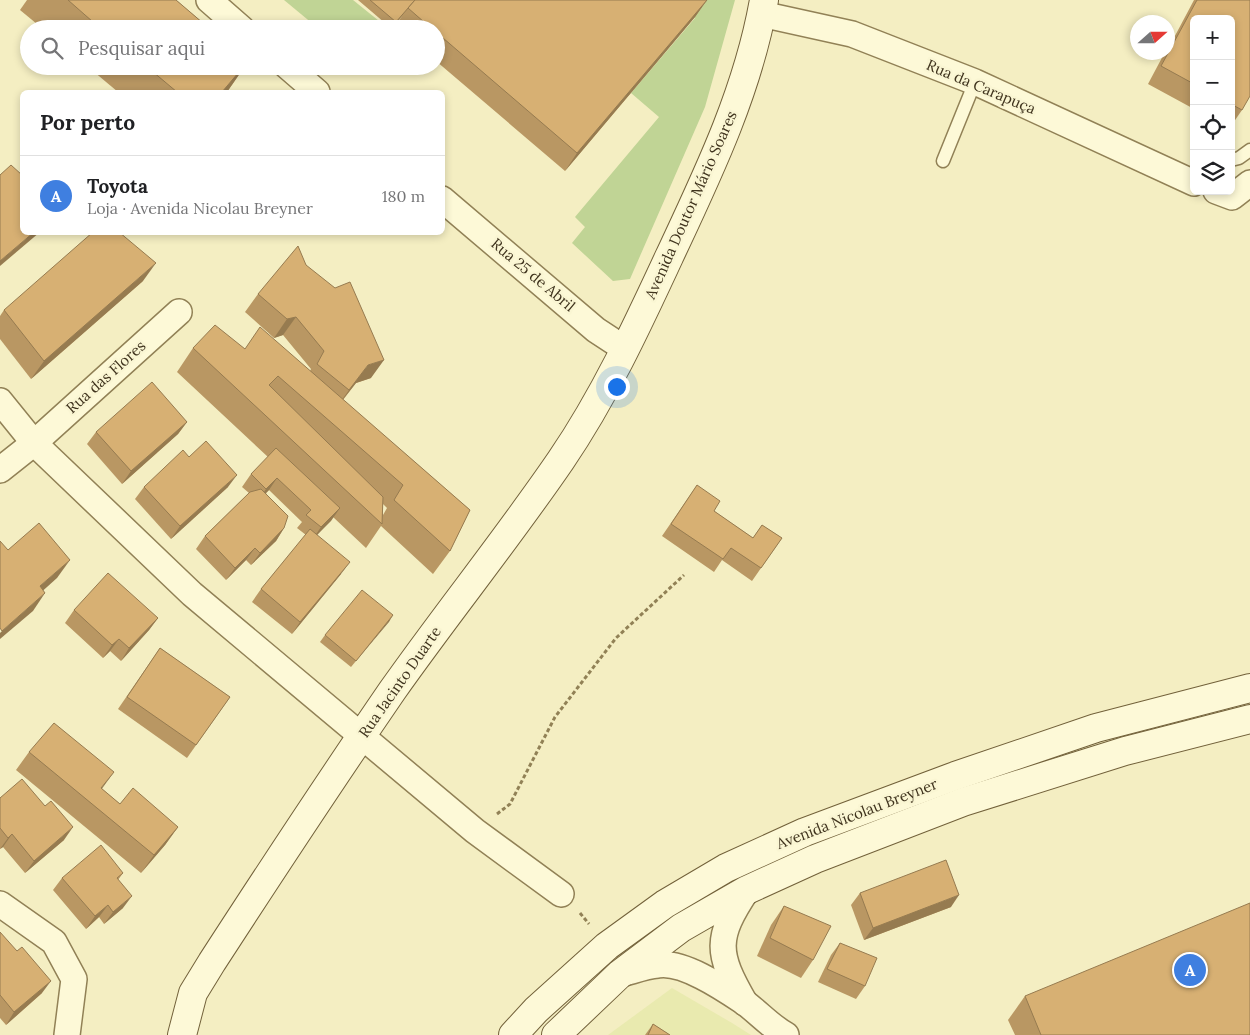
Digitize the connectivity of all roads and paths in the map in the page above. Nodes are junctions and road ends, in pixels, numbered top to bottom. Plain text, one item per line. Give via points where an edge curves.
1 (208, 0) edge
2 (762, 7) edge
3 (231, 20) edge
4 (297, 75) edge
5 (975, 82) junction
6 (315, 90) edge
7 (1250, 150) edge
8 (1235, 159) edge
9 (943, 161) dead end
10 (1188, 176) edge
11 (1250, 183) edge
12 (1235, 195) edge
13 (445, 202) edge
14 (179, 312) dead end
15 (625, 349) junction
16 (0, 401) edge
17 (34, 443) junction
18 (0, 470) edge
19 (684, 575) dead end
20 (1250, 688) edge
21 (1250, 719) edge
22 (362, 737) junction
23 (475, 831) junction
24 (747, 890) junction
25 (561, 894) dead end
26 (0, 904) edge
27 (620, 974) junction
28 (744, 1003) junction
29 (185, 1030) edge
30 (67, 1035) edge
31 (513, 1035) edge
32 (556, 1035) edge
33 (786, 1035) edge

1 - 3 street
2 - 5 street, Rua da Carapuça via 852,34
2 - 15 main road, Avenida Doutor Mário Soares via 750,62 713,164
4 - 6 street
5 - 9 lane
5 - 10 street, Rua da Carapuça
7 - 8 lane
11 - 12 street
13 - 15 street, Rua 25 de Abril via 596,330
14 - 17 street, Rua das Flores
15 - 22 main road, Rua Jacinto Duarte via 562,458
16 - 17 street
17 - 18 street, Rua das Flores
17 - 22 street via 192,594
19 - 23 path via 616,638 555,718 510,804
20 - 31 main road, Avenida Nicolau Breyner via 1096,728 955,776 805,832 726,868 665,904 608,946 536,1010
21 - 24 main road, Avenida Nicolau Breyner via 1125,751 964,802 815,859
22 - 23 street
22 - 29 main road, Rua Jacinto Duarte via 193,993
23 - 25 street
24 - 27 main road, Avenida Nicolau Breyner via 681,928
24 - 28 street via 732,914 723,946 729,976
26 - 30 street via 54,942 74,979
27 - 28 street via 659,964 677,966 692,971
27 - 32 main road, Avenida Nicolau Breyner
28 - 33 street

